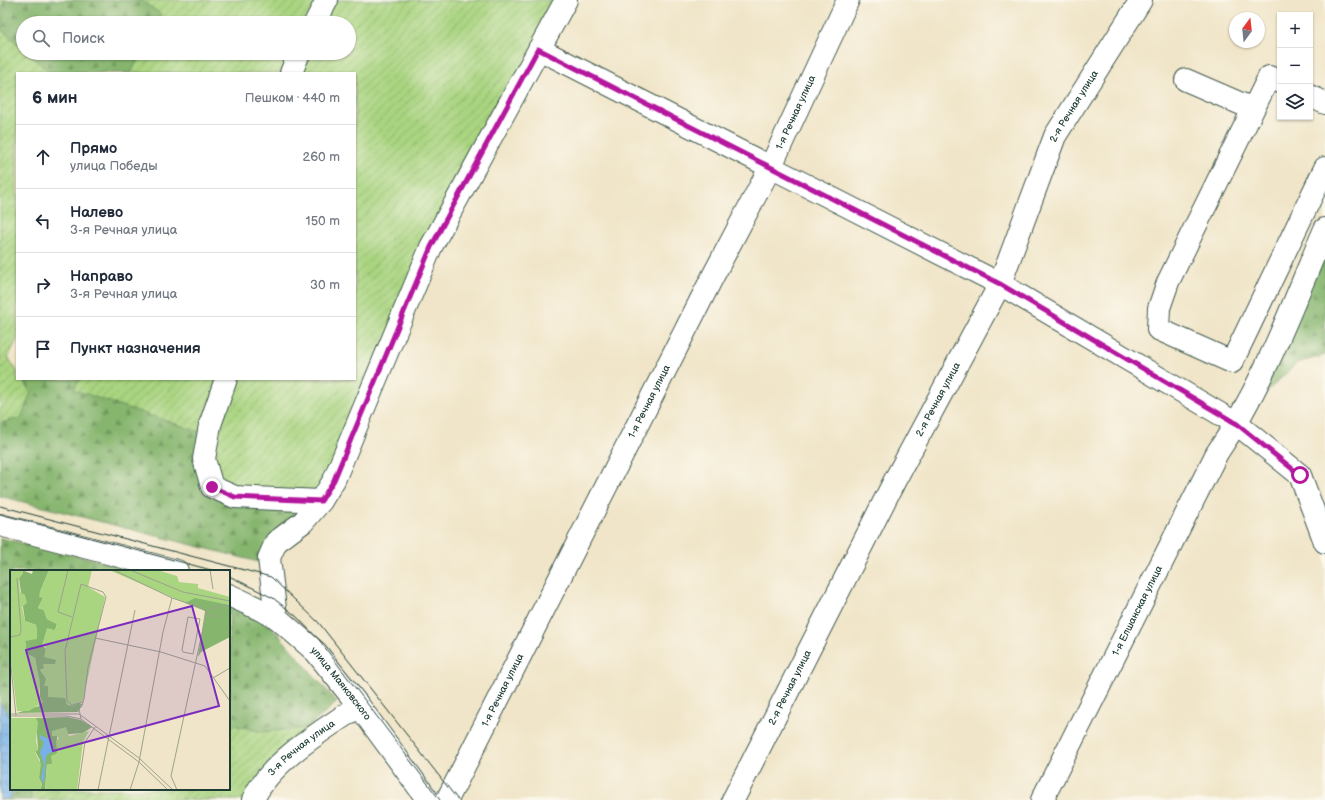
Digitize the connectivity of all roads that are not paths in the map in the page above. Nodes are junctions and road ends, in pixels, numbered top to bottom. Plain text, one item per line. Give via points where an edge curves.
1 (327, 0) edge
2 (566, 0) edge
3 (848, 0) edge
4 (1142, 0) edge
5 (319, 16) edge
6 (538, 49) junction
7 (296, 60) edge
8 (291, 72) edge
9 (1186, 80) dead end
10 (1277, 81) edge
11 (1313, 98) edge
12 (1325, 104) edge
13 (1253, 109) junction
14 (771, 166) junction
15 (1325, 168) edge
16 (1325, 229) edge
17 (1000, 284) junction
18 (1232, 362) junction
19 (1262, 376) junction
20 (226, 380) edge
21 (1237, 424) junction
22 (321, 501) junction
23 (0, 524) edge
24 (1325, 542) edge
25 (173, 570) edge
26 (230, 595) edge
27 (276, 617) junction
28 (359, 706) junction
29 (253, 800) edge
30 (428, 800) edge
31 (447, 800) edge
32 (733, 800) edge
33 (1042, 800) edge

1 - 5 street
2 - 6 street
3 - 14 street, 1-я Речная улица
4 - 17 street, 2-я Речная улица via 1055,136
6 - 14 street
6 - 22 street via 431,247 334,480
7 - 8 street
9 - 13 street
10 - 13 street via 1269,77
11 - 12 street
13 - 18 street via 1168,282 1159,308 1158,329
14 - 17 street
14 - 31 street, 1-я Речная улица
15 - 18 street
16 - 19 street, 1-я Елшанская улица
17 - 21 street
17 - 32 street, 2-я Речная улица via 896,480
18 - 19 street
19 - 21 street, 1-я Елшанская улица
20 - 22 street via 210,425 204,458 212,487 235,497
21 - 24 street via 1300,475
21 - 33 street, 1-я Елшанская улица via 1217,453
22 - 27 street via 303,522 276,542 269,558
23 - 25 street
26 - 27 street, улица Маяковского
27 - 28 street, улица Маяковского via 316,652
28 - 29 street, 3-я Речная улица via 310,739 275,769
28 - 30 street, улица Маяковского

